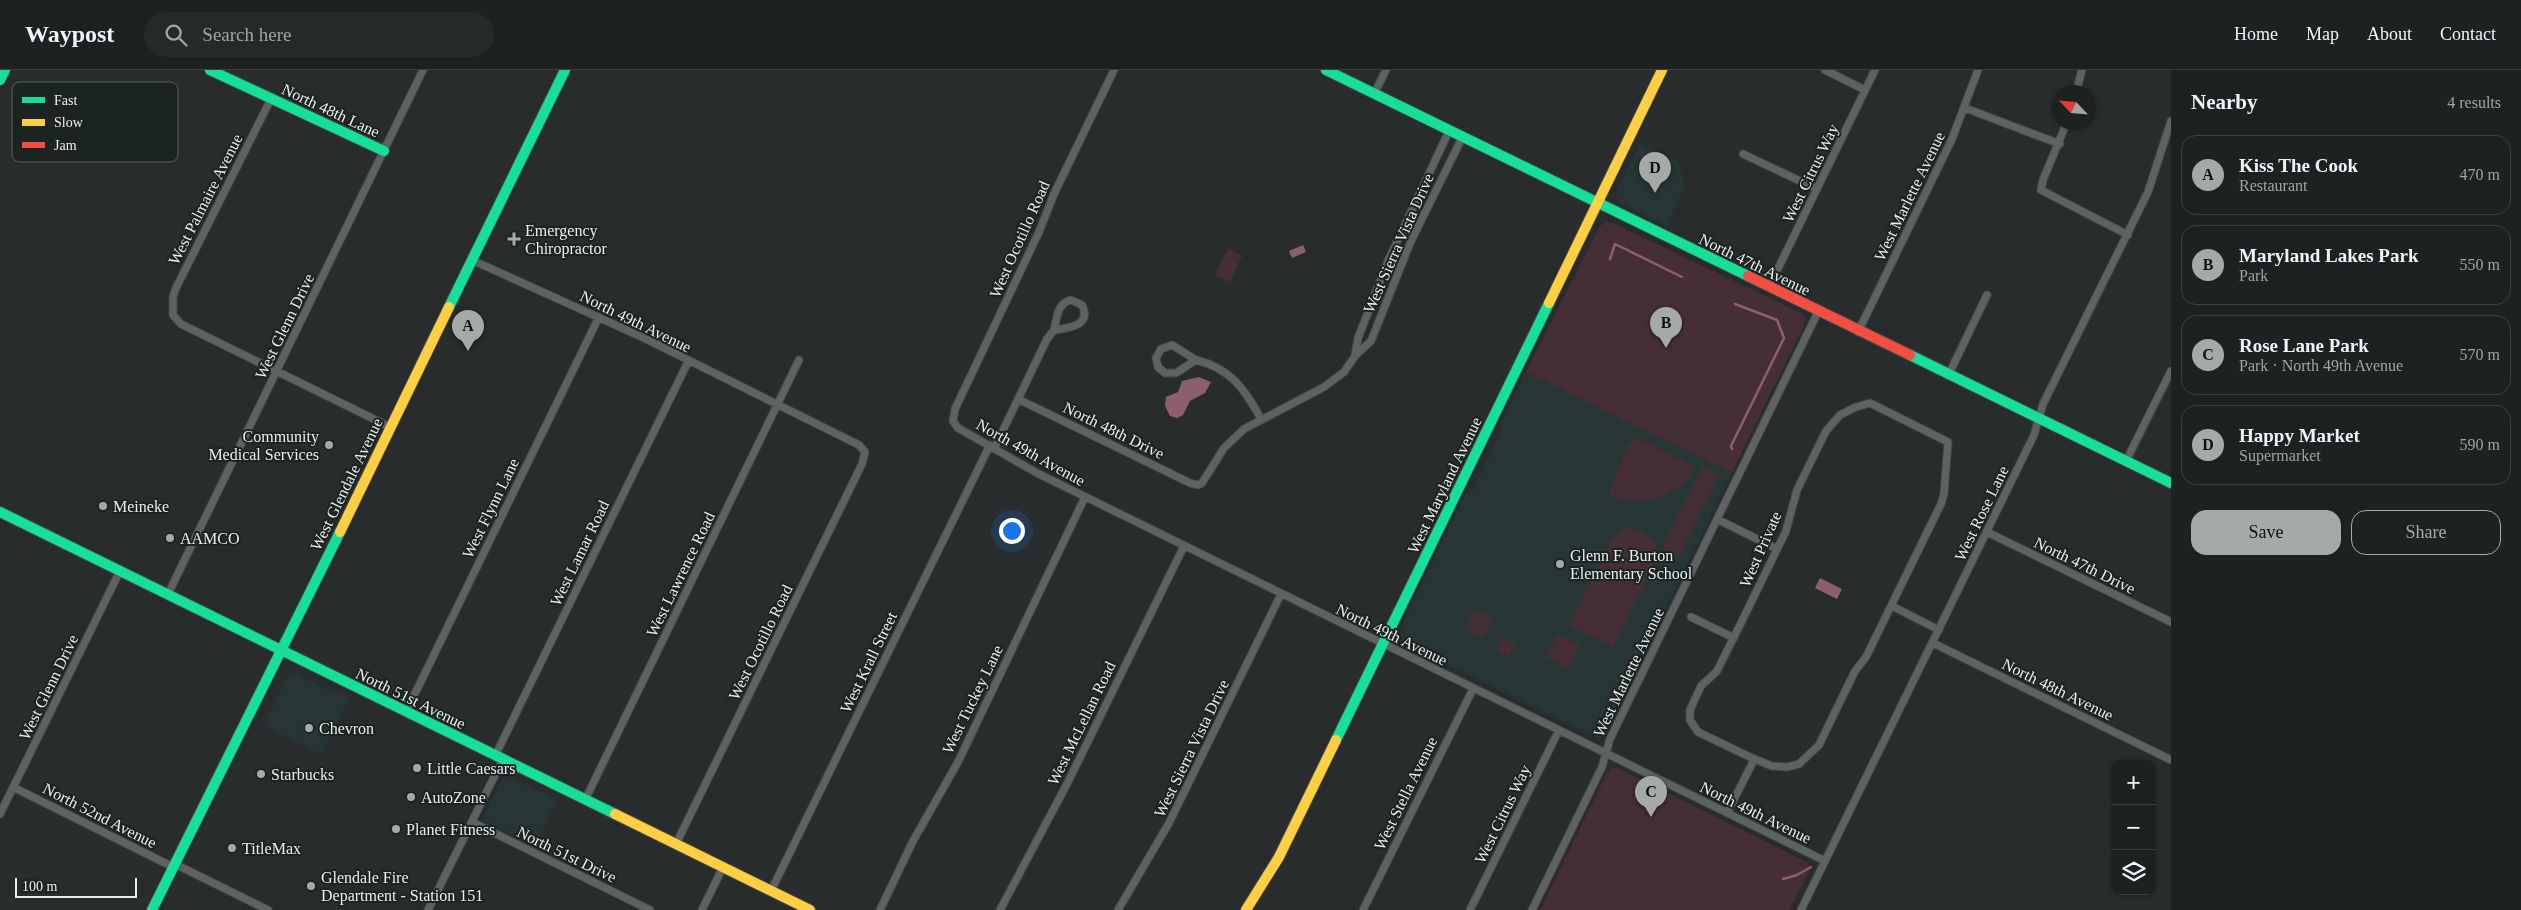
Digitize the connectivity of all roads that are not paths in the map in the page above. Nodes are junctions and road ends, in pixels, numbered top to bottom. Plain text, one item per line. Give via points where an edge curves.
1 (5, 70) edge
2 (210, 70) edge
3 (423, 70) edge
4 (564, 70) edge
5 (1114, 70) edge
6 (1326, 70) edge
7 (1386, 70) edge
8 (1662, 70) edge
9 (1825, 70) edge
10 (1875, 70) edge
11 (1978, 70) edge
12 (2082, 70) edge
13 (0, 80) edge
14 (2078, 85) edge
15 (1866, 90) junction
16 (1374, 94) junction
17 (271, 99) junction
18 (1965, 108) junction
19 (2171, 121) edge
20 (2064, 130) edge
21 (1449, 131) junction
22 (1462, 138) junction
23 (2060, 144) junction
24 (384, 151) junction
25 (1743, 154) dead end
26 (1817, 190) junction
27 (1597, 204) junction
28 (2128, 235) junction
29 (472, 260) junction
30 (1769, 287) junction
31 (1987, 295) dead end
32 (1818, 312) junction
33 (599, 317) junction
34 (1054, 330) junction
35 (1858, 332) junction
36 (1355, 356) junction
37 (799, 360) dead end
38 (1196, 360) junction
39 (688, 362) junction
40 (277, 371) junction
41 (2171, 371) edge
42 (1948, 376) junction
43 (1018, 398) junction
44 (778, 405) junction
45 (1261, 419) junction
46 (2040, 420) junction
47 (953, 421) joint
48 (390, 427) junction
49 (992, 447) junction
50 (865, 452) joint
51 (2126, 461) junction
52 (2171, 483) edge
53 (1198, 485) joint
54 (1085, 497) junction
55 (0, 512) edge
56 (1717, 519) junction
57 (1987, 532) junction
58 (1184, 546) junction
59 (1777, 549) junction
60 (120, 571) junction
61 (168, 594) junction
62 (1281, 594) junction
63 (1892, 606) junction
64 (1691, 617) dead end
65 (2171, 622) edge
66 (1939, 630) junction
67 (1734, 638) junction
68 (1933, 643) junction
69 (1383, 644) junction
70 (282, 651) junction
71 (1473, 689) junction
72 (406, 712) junction
73 (1558, 730) junction
74 (1604, 753) junction
75 (499, 758) junction
76 (1754, 760) junction
77 (2171, 760) edge
78 (13, 787) junction
79 (585, 800) junction
80 (1727, 813) junction
81 (0, 814) edge
82 (472, 822) junction
83 (676, 844) junction
84 (1825, 861) junction
85 (174, 866) junction
86 (723, 868) junction
87 (771, 891) junction
88 (152, 910) edge
89 (268, 910) edge
90 (428, 910) edge
91 (650, 910) edge
92 (702, 910) edge
93 (810, 910) edge
94 (880, 910) edge
95 (1000, 910) edge
96 (1118, 910) edge
97 (1246, 910) edge
98 (1363, 910) edge
99 (1470, 910) edge
100 (1532, 910) edge
101 (1801, 910) edge

1 - 13 street
2 - 17 street, North 48th Lane
3 - 24 street, West Glenn Drive
4 - 29 street, West Glendale Avenue
5 - 47 street, West Ocotillo Road via 975,365 955,409
6 - 16 street, North 47th Avenue
7 - 16 street
8 - 27 street, West Maryland Avenue
9 - 15 street
10 - 15 street, West Citrus Way
11 - 18 street, West Marlette Avenue
12 - 14 street
15 - 26 street, West Citrus Way
16 - 21 street, North 47th Avenue
17 - 24 street, North 48th Lane
17 - 40 street, West Palmaire Avenue via 176,288 173,315 181,324
18 - 23 street
18 - 35 street, West Marlette Avenue
19 - 28 street, West Rose Lane via 2148,192
20 - 23 street
21 - 22 street, North 47th Avenue
21 - 36 street, West Sierra Vista Drive via 1388,261 1358,338
22 - 27 street, North 47th Avenue
22 - 36 street, West Sierra Vista Drive via 1411,241 1371,341
23 - 28 street via 2041,190
24 - 40 street, West Glenn Drive
25 - 26 street
26 - 30 street, West Citrus Way
27 - 30 street, North 47th Avenue
27 - 69 street, West Maryland Avenue
28 - 46 street, West Rose Lane via 2043,404
29 - 33 street, North 49th Avenue
29 - 48 street, West Glendale Avenue
30 - 32 street, North 47th Avenue
31 - 42 street
32 - 35 street, North 47th Avenue
32 - 56 street, West Marlette Avenue
33 - 39 street, North 49th Avenue
33 - 72 street, West Flynn Lane
34 - 34 street, West Krall Street via 1080,324 1084,314 1082,305 1071,300 1062,305
34 - 43 street, West Krall Street
35 - 42 street, North 47th Avenue
36 - 45 street, West Sierra Vista Drive via 1344,372 1324,388
37 - 44 street, West Lawrence Road
38 - 38 street via 1172,345 1161,349 1156,358 1160,370 1171,374
38 - 45 street via 1218,367 1231,376 1248,394
39 - 44 street, North 49th Avenue
39 - 75 street, West Lamar Road
40 - 48 street
40 - 61 street, West Glenn Drive
41 - 51 street
42 - 46 street, North 47th Avenue
43 - 49 street, West Krall Street
43 - 53 street, North 48th Drive
44 - 50 street, North 49th Avenue
44 - 79 street, West Lawrence Road
45 - 53 street, West Sierra Vista Drive via 1229,442
46 - 51 street, North 47th Avenue
46 - 57 street, West Rose Lane
47 - 49 street, North 49th Avenue via 958,428
48 - 70 street, West Glendale Avenue
49 - 54 street, North 49th Avenue
49 - 87 street, West Krall Street
50 - 83 street, West Ocotillo Road via 862,464
51 - 52 street, North 47th Avenue
54 - 58 street, North 49th Avenue
54 - 94 street, West Tuckey Lane via 958,762 913,841
55 - 60 street, North 51st Avenue
56 - 59 street
56 - 74 street, West Marlette Avenue
57 - 65 street, North 47th Drive
57 - 66 street, West Rose Lane
58 - 62 street, North 49th Avenue
58 - 95 street, West McLellan Road via 1068,782
59 - 63 street, West Private via 1798,490 1828,428 1840,415 1870,404 1948,442 1944,494
59 - 67 street, West Private
60 - 61 street, North 51st Avenue
60 - 78 street, West Glenn Drive
61 - 70 street, North 51st Avenue
62 - 69 street, North 49th Avenue
62 - 96 street, West Sierra Vista Drive via 1170,823
63 - 66 street
63 - 76 street via 1866,657 1855,671 1819,745 1799,764 1780,767
64 - 67 street
66 - 68 street, West Rose Lane
67 - 76 street, West Private via 1717,670 1701,686 1690,710 1690,720 1698,732
68 - 77 street, North 48th Avenue
68 - 84 street, West Rose Lane
69 - 71 street, North 49th Avenue
69 - 97 street, West Maryland Avenue via 1279,857
70 - 72 street, North 51st Avenue
70 - 85 street, West Glendale Avenue
71 - 73 street, North 49th Avenue
71 - 98 street, West Stella Avenue
72 - 75 street, North 51st Avenue
73 - 74 street, North 49th Avenue
73 - 99 street, West Citrus Way
74 - 80 street, North 49th Avenue
74 - 100 street, West Marlette Avenue via 1602,767
75 - 79 street, North 51st Avenue
75 - 82 street, West Lamar Road
76 - 80 street
78 - 81 street, West Glenn Drive
78 - 85 street, North 52nd Avenue
79 - 83 street, North 51st Avenue
80 - 84 street, North 49th Avenue
82 - 90 street, West Lamar Road
82 - 91 street, North 51st Drive
83 - 86 street, North 51st Avenue
84 - 101 street, West Rose Lane
85 - 88 street, West Glendale Avenue
85 - 89 street, North 52nd Avenue
86 - 87 street, North 51st Avenue
86 - 92 street
87 - 93 street, North 51st Avenue

